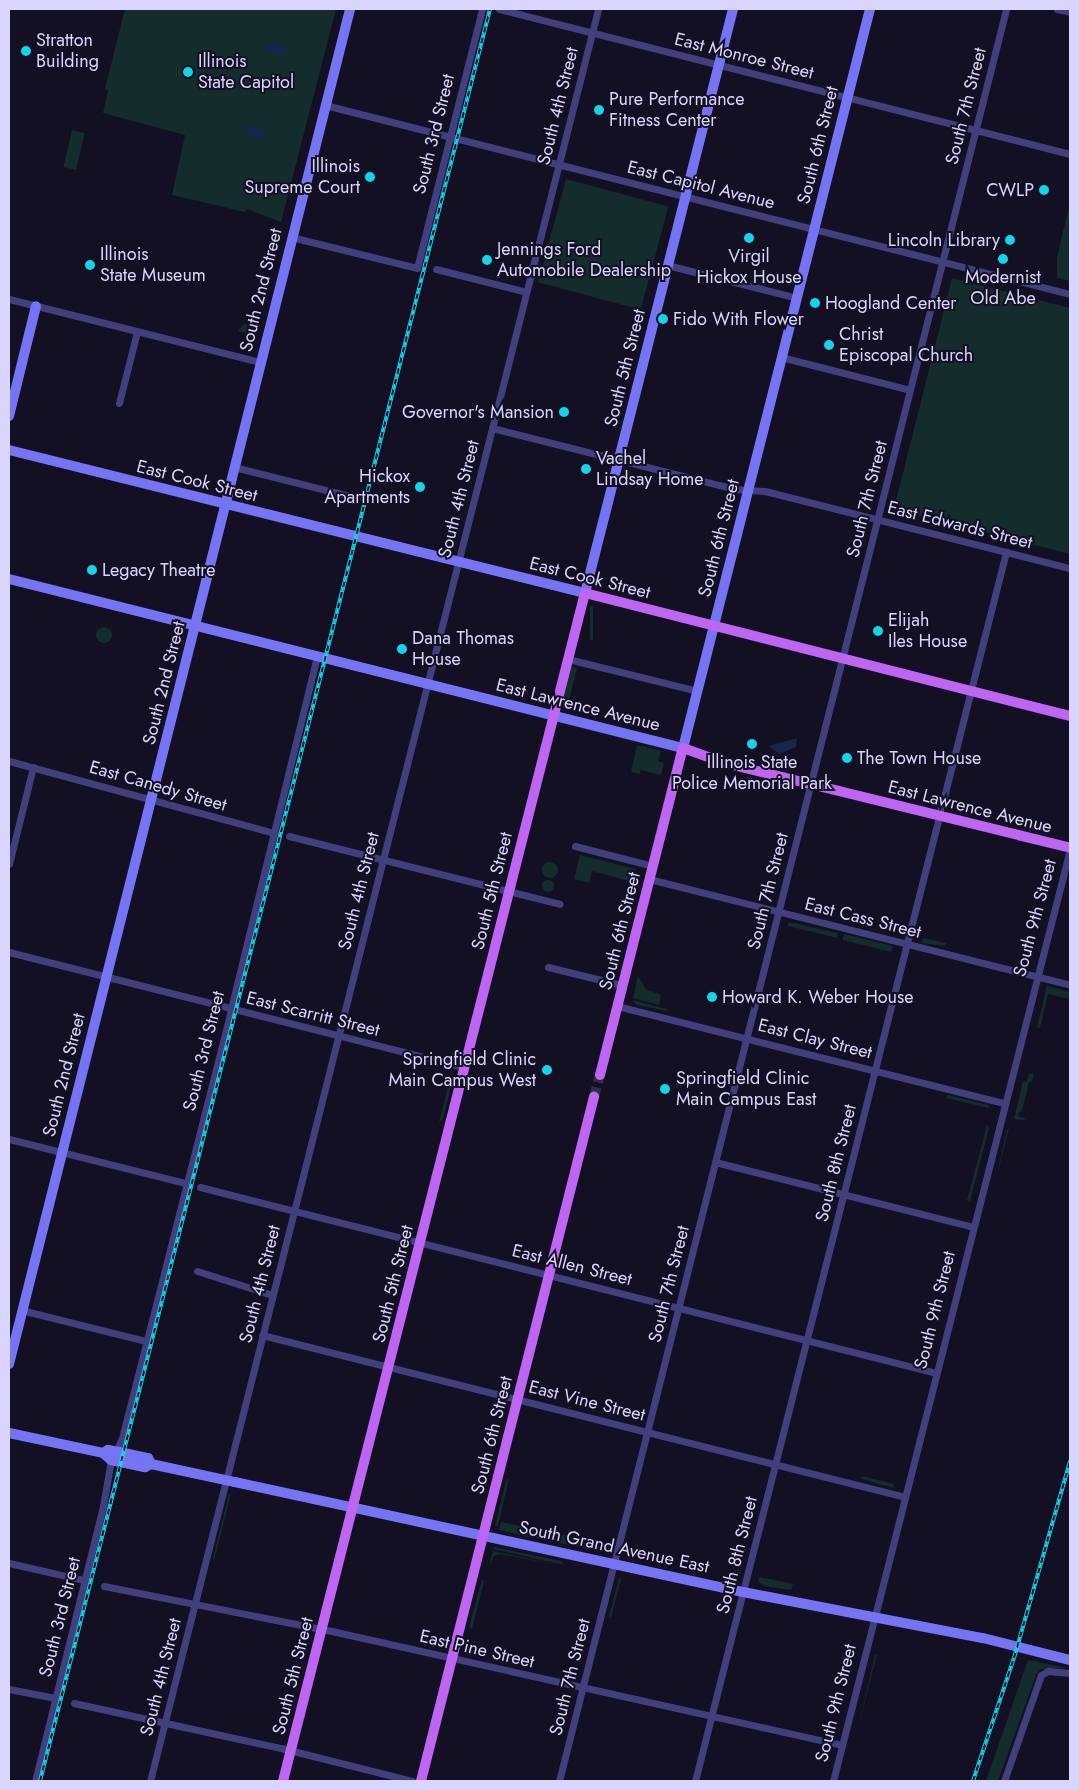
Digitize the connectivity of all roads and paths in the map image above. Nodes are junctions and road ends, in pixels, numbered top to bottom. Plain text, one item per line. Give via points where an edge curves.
1 (350, 9) edge
2 (482, 9) edge
3 (498, 9) edge
4 (598, 9) edge
5 (732, 9) edge
6 (870, 9) edge
7 (1006, 9) edge
8 (1057, 9) edge
9 (1070, 12) edge
10 (592, 32) junction
11 (718, 65) junction
12 (847, 97) junction
13 (325, 106) junction
14 (976, 130) junction
15 (448, 137) junction
16 (1070, 154) edge
17 (558, 165) junction
18 (685, 197) junction
19 (814, 229) junction
20 (291, 237) junction
21 (942, 262) junction
22 (667, 266) junction
23 (436, 269) dead end
24 (526, 292) junction
25 (1070, 294) edge
26 (797, 298) junction
27 (9, 299) edge
28 (36, 306) junction
29 (137, 332) junction
30 (781, 357) junction
31 (260, 362) junction
32 (910, 390) junction
33 (119, 403) dead end
34 (9, 416) edge
35 (492, 428) junction
36 (9, 450) edge
37 (618, 460) junction
38 (234, 467) junction
39 (748, 488) junction
40 (357, 498) dead end
41 (225, 504) junction
42 (877, 520) junction
43 (1006, 552) junction
44 (458, 563) junction
45 (1070, 568) edge
46 (9, 578) edge
47 (584, 593) junction
48 (714, 625) junction
49 (195, 626) junction
50 (317, 657) junction
51 (842, 658) junction
52 (568, 660) junction
53 (427, 685) junction
54 (970, 690) junction
55 (697, 691) junction
56 (554, 716) junction
57 (1070, 716) edge
58 (683, 748) junction
59 (9, 761) edge
60 (34, 767) junction
61 (811, 784) junction
62 (151, 799) junction
63 (939, 816) junction
64 (274, 833) junction
65 (289, 836) dead end
66 (574, 846) dead end
67 (1070, 849) edge
68 (383, 860) junction
69 (9, 864) edge
70 (652, 866) junction
71 (649, 879) junction
72 (509, 892) junction
73 (560, 904) dead end
74 (778, 912) junction
75 (907, 944) junction
76 (9, 952) edge
77 (548, 967) dead end
78 (106, 977) junction
79 (1036, 977) junction
80 (622, 985) junction
81 (1070, 986) edge
82 (617, 1006) junction
83 (231, 1008) junction
84 (338, 1035) junction
85 (747, 1038) junction
86 (464, 1067) junction
87 (875, 1070) junction
88 (600, 1075) tunnel mouth
89 (594, 1097) tunnel mouth
90 (1004, 1103) junction
91 (9, 1139) edge
92 (62, 1152) junction
93 (715, 1162) junction
94 (186, 1183) junction
95 (200, 1187) dead end
96 (844, 1194) junction
97 (294, 1211) junction
98 (973, 1227) junction
99 (420, 1242) junction
100 (197, 1271) dead end
101 (550, 1275) junction
102 (272, 1295) junction
103 (678, 1308) junction
104 (21, 1310) junction
105 (13, 1327) edge
106 (262, 1335) junction
107 (807, 1339) junction
108 (145, 1341) junction
109 (9, 1364) edge
110 (388, 1366) junction
111 (936, 1373) junction
112 (518, 1399) junction
113 (647, 1432) junction
114 (9, 1433) edge
115 (110, 1455) junction
116 (776, 1464) junction
117 (226, 1480) junction
118 (905, 1497) junction
119 (353, 1507) junction
120 (484, 1536) junction
121 (9, 1563) edge
122 (614, 1564) junction
123 (84, 1580) junction
124 (104, 1586) dead end
125 (743, 1592) junction
126 (194, 1604) junction
127 (874, 1618) junction
128 (322, 1630) junction
129 (452, 1659) junction
130 (1070, 1660) edge
131 (1070, 1673) edge
132 (582, 1688) junction
133 (9, 1689) edge
134 (55, 1698) junction
135 (74, 1703) dead end
136 (712, 1717) junction
137 (164, 1722) junction
138 (842, 1745) junction
139 (291, 1751) junction
140 (35, 1781) edge
141 (150, 1781) edge
142 (283, 1781) edge
143 (412, 1781) edge
144 (421, 1781) edge
145 (559, 1781) edge
146 (695, 1781) edge
147 (833, 1781) edge
148 (1005, 1781) edge

1 - 13 main road, South 2nd Street
2 - 15 street, South 3rd Street
3 - 10 street, East Monroe Street
4 - 10 street, South 4th Street
5 - 11 main road, South 5th Street
6 - 12 main road, South 6th Street
7 - 14 street, South 7th Street
8 - 9 street
10 - 11 street, East Monroe Street
10 - 17 street, South 4th Street
11 - 12 street, East Monroe Street
11 - 18 main road, South 5th Street
12 - 14 street, East Monroe Street
12 - 19 main road, South 6th Street
13 - 15 street, East Capitol Avenue
13 - 20 main road, South 2nd Street
14 - 16 street, East Monroe Street
14 - 21 street, South 7th Street
15 - 17 street, East Capitol Avenue
15 - 20 street, South 3rd Street via 416,268
17 - 18 street, East Capitol Avenue
17 - 24 street, South 4th Street
18 - 19 street, East Capitol Avenue
18 - 22 main road, South 5th Street
19 - 21 street, East Capitol Avenue
19 - 26 main road, South 6th Street
20 - 31 main road, South 2nd Street
21 - 25 street, East Capitol Avenue
21 - 32 street, South 7th Street
22 - 26 street
22 - 37 main road, South 5th Street
23 - 24 street
24 - 35 street, South 4th Street
26 - 30 main road, South 6th Street
27 - 28 street
28 - 29 street
28 - 34 main road
29 - 31 street
29 - 33 street
30 - 32 street
30 - 39 main road, South 6th Street
31 - 38 main road, South 2nd Street
32 - 42 street, South 7th Street
35 - 37 street, East Edwards Street
35 - 44 street, South 4th Street
36 - 41 main road, East Cook Street
37 - 39 street, East Edwards Street via 734,489
37 - 47 main road, South 5th Street
38 - 40 street
38 - 41 main road, South 2nd Street
39 - 42 street, East Edwards Street
39 - 48 main road, South 6th Street
41 - 44 main road, East Cook Street
41 - 49 main road, South 2nd Street
42 - 43 street, East Edwards Street
42 - 51 street, South 7th Street
43 - 45 street, East Edwards Street
43 - 54 street, South 8th Street
44 - 47 main road, East Cook Street
44 - 53 street, South 4th Street
46 - 49 main road, East Lawrence Avenue
47 - 48 main road, East Cook Street
47 - 52 main road, South 5th Street
48 - 51 main road, East Cook Street
48 - 55 main road, South 6th Street
49 - 50 main road, East Lawrence Avenue
49 - 62 main road, South 2nd Street
50 - 53 main road, East Lawrence Avenue
50 - 64 street, South 3rd Street
51 - 54 main road, East Cook Street
51 - 61 street, South 7th Street
52 - 55 street
52 - 56 main road, South 5th Street
53 - 56 main road, East Lawrence Avenue
53 - 68 street, South 4th Street
54 - 57 main road, East Cook Street
54 - 63 street, South 8th Street
55 - 58 main road, South 6th Street
56 - 58 main road, East Lawrence Avenue
56 - 72 main road, South 5th Street
58 - 61 main road, East Lawrence Avenue via 725,763
58 - 70 main road, South 6th Street
59 - 60 street, East Canedy Street
60 - 62 street, East Canedy Street
60 - 69 street
61 - 63 main road, East Lawrence Avenue
61 - 74 street, South 7th Street
62 - 64 street, East Canedy Street
62 - 78 main road, South 2nd Street
63 - 67 main road, East Lawrence Avenue
63 - 75 street, South 8th Street
64 - 83 street, South 3rd Street
65 - 68 street
66 - 70 street
67 - 79 street, South 9th Street
68 - 72 street
68 - 84 street, South 4th Street
70 - 71 main road, South 6th Street
71 - 74 street, East Cass Street
71 - 80 main road, South 6th Street
72 - 73 street
72 - 86 main road, South 5th Street
74 - 75 street, East Cass Street
74 - 85 street, South 7th Street
75 - 79 street, East Cass Street
75 - 87 street, South 8th Street
76 - 78 street, East Scarritt Street
77 - 80 street
78 - 83 street, East Scarritt Street
78 - 92 main road, South 2nd Street
79 - 81 street, East Cass Street
79 - 90 street, South 9th Street
80 - 82 main road, South 6th Street
82 - 85 street, East Clay Street
82 - 88 main road, South 6th Street
83 - 84 street, East Scarritt Street
83 - 94 street, South 3rd Street
84 - 86 street, East Scarritt Street
84 - 97 street, South 4th Street
85 - 87 street, East Clay Street
85 - 93 street, South 7th Street
86 - 99 main road, South 5th Street
87 - 90 street, East Clay Street
87 - 96 street, South 8th Street
89 - 101 main road, South 6th Street
90 - 98 street, South 9th Street
91 - 92 street
92 - 94 street
92 - 104 main road, South 2nd Street
93 - 96 street
93 - 103 street, South 7th Street
94 - 108 street, South 3rd Street
95 - 97 street, East Allen Street
96 - 98 street
96 - 107 street, South 8th Street
97 - 99 street, East Allen Street
97 - 102 street, South 4th Street
98 - 111 street, South 9th Street
99 - 101 street, East Allen Street
99 - 110 main road, South 5th Street
100 - 102 street
101 - 103 street, East Allen Street
101 - 112 main road, South 6th Street
102 - 106 street, South 4th Street
103 - 107 street, East Allen Street
103 - 113 street, South 7th Street
104 - 105 main road, South 2nd Street
104 - 108 street
105 - 109 main road, South 2nd Street
106 - 110 street, East Vine Street
106 - 117 street, South 4th Street
107 - 111 street, East Allen Street
107 - 116 street, South 8th Street
108 - 115 street, South 3rd Street via 122,1438
110 - 112 street, East Vine Street
110 - 119 main road, South 5th Street
111 - 118 street, South 9th Street
112 - 113 street, East Vine Street
112 - 120 main road, South 6th Street
113 - 116 street, East Vine Street
113 - 122 street, South 7th Street
114 - 115 main road, South Grand Avenue East
115 - 117 main road, South Grand Avenue East via 145,1467 151,1464
115 - 123 street, South 3rd Street via 110,1476
116 - 118 street, East Vine Street
116 - 125 street, South 8th Street
117 - 119 main road, South Grand Avenue East
117 - 126 street, South 4th Street
118 - 127 street, South 9th Street
119 - 120 main road, South Grand Avenue East
119 - 128 main road, South 5th Street
120 - 122 main road, South Grand Avenue East
120 - 129 main road, South 6th Street
121 - 123 street
122 - 125 main road, South Grand Avenue East
122 - 132 street, South 7th Street
123 - 134 street, South 3rd Street
124 - 126 street, East Pine Street
125 - 127 main road, South Grand Avenue East
125 - 136 street, South 8th Street
126 - 128 street, East Pine Street
126 - 137 street, South 4th Street
127 - 130 main road, South Grand Avenue East via 983,1638
127 - 138 street, South 9th Street
128 - 129 street, East Pine Street
128 - 139 main road, South 5th Street
129 - 132 street, East Pine Street
129 - 144 main road, South 6th Street
131 - 148 street via 1048,1671 1041,1675
132 - 136 street, East Pine Street
132 - 145 street, South 7th Street
133 - 134 street
134 - 140 street, South 3rd Street
135 - 137 street
136 - 138 street, East Pine Street
136 - 146 street, South 8th Street
137 - 139 street
137 - 141 street, South 4th Street
138 - 147 street, South 9th Street
139 - 142 main road, South 5th Street
139 - 143 street

